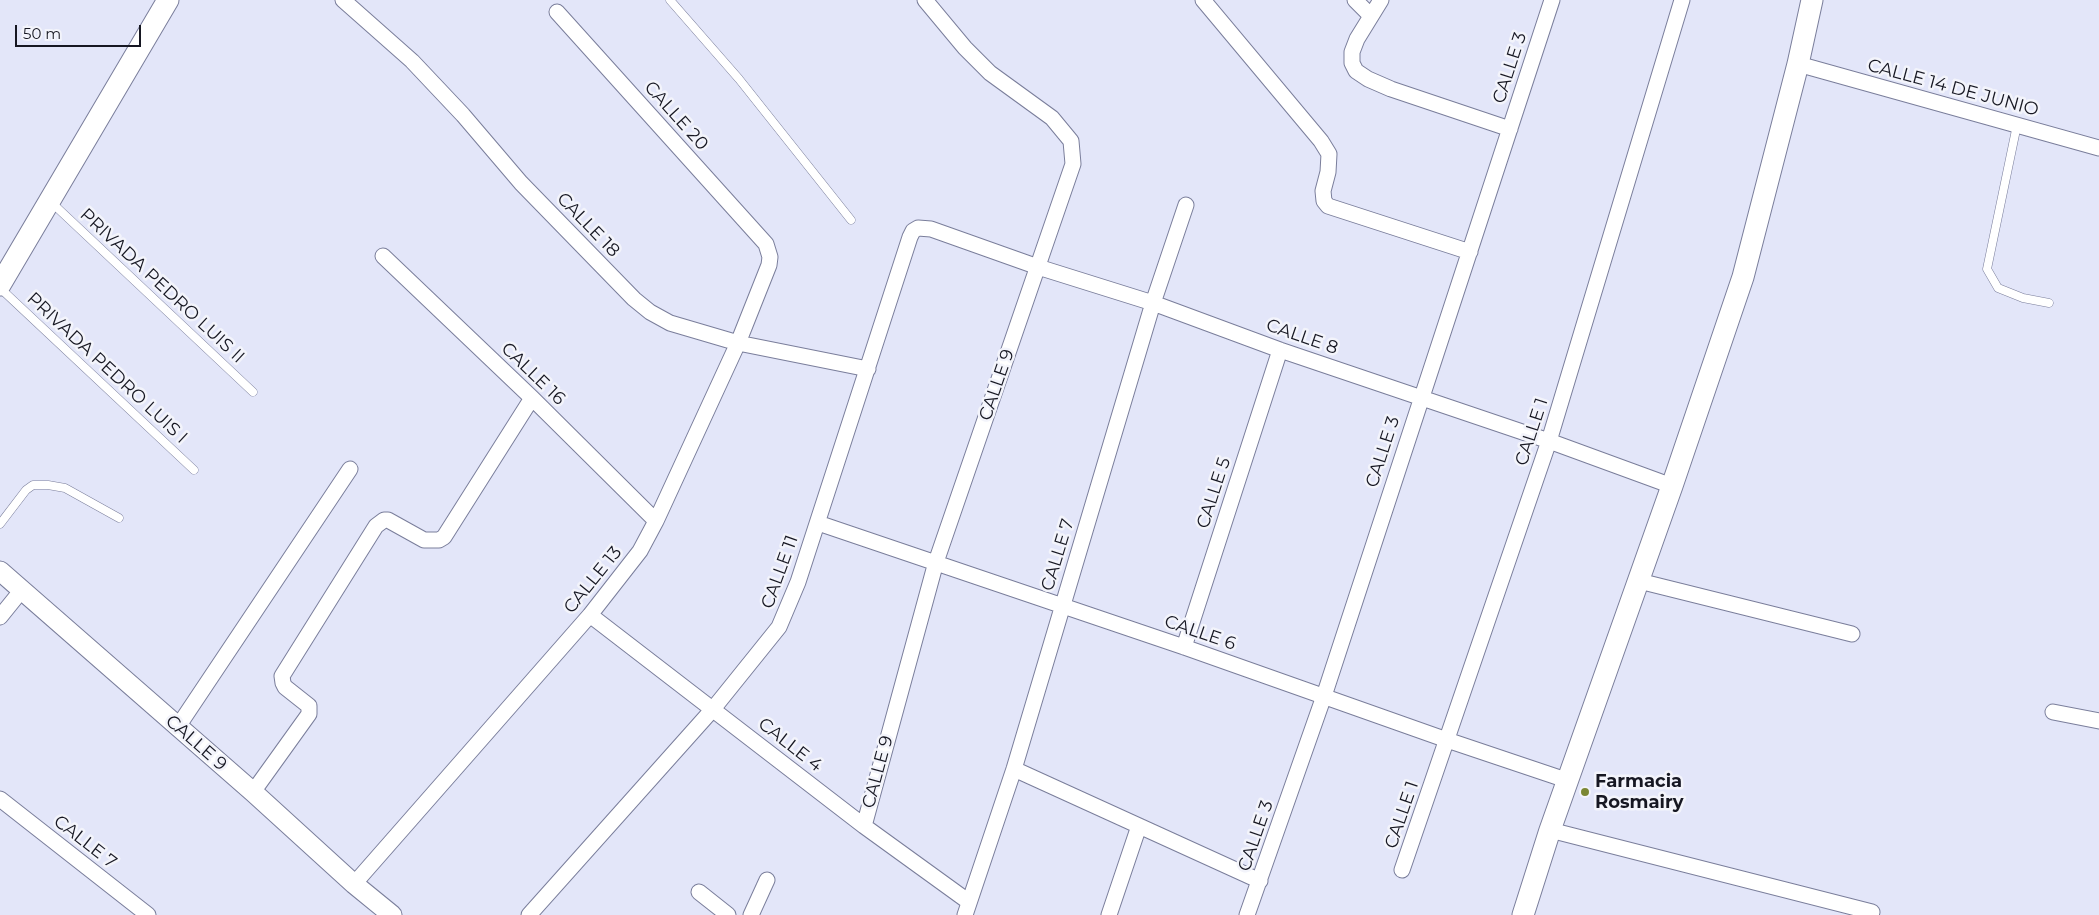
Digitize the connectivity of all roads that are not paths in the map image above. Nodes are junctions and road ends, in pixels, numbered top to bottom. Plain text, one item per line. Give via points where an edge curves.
1 (168, 0) edge
2 (344, 0) edge
3 (670, 0) edge
4 (925, 0) edge
5 (1203, 0) edge
6 (1355, 0) edge
7 (1381, 0) edge
8 (1552, 0) edge
9 (1682, 0) edge
10 (1811, 0) edge
11 (558, 12) dead end
12 (1371, 16) junction
13 (1798, 64) junction
14 (2017, 125) junction
15 (1510, 129) junction
16 (2099, 148) edge
17 (50, 201) junction
18 (1186, 205) dead end
19 (851, 220) dead end
20 (918, 228) joint
21 (766, 244) joint
22 (1470, 252) junction
23 (382, 256) dead end
24 (1038, 267) junction
25 (0, 286) edge
26 (1153, 303) junction
27 (2049, 303) dead end
28 (738, 343) junction
29 (1280, 350) junction
30 (868, 369) junction
31 (253, 392) dead end
32 (1421, 397) junction
33 (532, 398) junction
34 (1550, 441) junction
35 (350, 469) dead end
36 (194, 470) dead end
37 (1672, 486) junction
38 (119, 518) dead end
39 (656, 521) junction
40 (818, 523) junction
41 (0, 524) edge
42 (936, 562) junction
43 (0, 571) edge
44 (1638, 581) junction
45 (21, 591) junction
46 (1062, 606) junction
47 (590, 615) junction
48 (0, 617) edge
49 (1852, 634) dead end
50 (1184, 647) junction
51 (1324, 696) junction
52 (713, 709) junction
53 (2053, 712) dead end
54 (2099, 721) edge
55 (177, 728) junction
56 (1447, 740) junction
57 (1014, 769) junction
58 (1569, 781) junction
59 (253, 792) junction
60 (0, 799) edge
61 (864, 826) junction
62 (1139, 826) junction
63 (1550, 830) junction
64 (1402, 870) dead end
65 (767, 880) dead end
66 (1260, 881) junction
67 (354, 884) junction
68 (698, 892) dead end
69 (967, 908) edge
70 (1872, 912) dead end
71 (148, 915) edge
72 (392, 915) edge
73 (529, 915) edge
74 (728, 915) edge
75 (751, 915) edge
76 (1109, 915) edge
77 (1248, 915) edge
78 (1523, 915) edge

1 - 17 main road
2 - 28 street, CALLE 18 via 463,114 521,183 634,299 670,323
3 - 19 lane
4 - 24 street, CALLE 9 via 990,73 1052,118 1071,140 1073,164
5 - 22 street via 1321,140 1329,154 1323,191 1328,206
6 - 12 street
7 - 12 street
8 - 15 street, CALLE 3
9 - 34 street, CALLE 1
10 - 13 main road
11 - 21 street, CALLE 20
12 - 15 street via 1352,52 1356,71 1391,89
13 - 14 street, CALLE 14 DE JUNIO
13 - 37 main road via 1743,277
14 - 16 street, CALLE 14 DE JUNIO
14 - 27 lane via 1987,268 1998,288 2023,298
15 - 22 street, CALLE 3
17 - 25 main road
17 - 31 lane, PRIVADA PEDRO LUIS II
18 - 26 street, CALLE 7
20 - 24 street, CALLE 8 via 931,229
20 - 30 street, CALLE 11 via 910,237
21 - 28 street, CALLE 13 via 770,257 767,273
22 - 32 street, CALLE 3
23 - 33 street, CALLE 16
24 - 26 street, CALLE 8
24 - 42 street, CALLE 9
25 - 36 lane, PRIVADA PEDRO LUIS I
26 - 29 street, CALLE 8
26 - 46 street, CALLE 7
28 - 30 street, CALLE 18
28 - 39 street, CALLE 13
29 - 32 street, CALLE 8
29 - 50 street, CALLE 5
30 - 40 street, CALLE 11
32 - 34 street, CALLE 8
32 - 51 street, CALLE 3
33 - 39 street, CALLE 16
33 - 59 street via 444,537 424,540 388,520 376,526 282,676 285,687 309,706 309,714
34 - 37 street, CALLE 8
34 - 56 street, CALLE 1
35 - 55 street
37 - 44 main road
38 - 41 lane via 66,488 33,485
39 - 47 street, CALLE 13 via 640,551
40 - 42 street, CALLE 6
40 - 52 street, CALLE 11 via 779,627
42 - 46 street, CALLE 6
42 - 61 street, CALLE 9
43 - 45 street, CALLE 9
44 - 49 street
44 - 58 main road
45 - 48 street
45 - 55 street, CALLE 9
46 - 50 street, CALLE 6
46 - 57 street, CALLE 7
47 - 52 street, CALLE 4
47 - 67 street, CALLE 13
50 - 51 street, CALLE 6
51 - 56 street, CALLE 6
51 - 66 street, CALLE 3
52 - 61 street, CALLE 4
52 - 73 street, CALLE 11
53 - 54 street
55 - 59 street, CALLE 9
56 - 58 street, CALLE 6
56 - 64 street, CALLE 1
57 - 62 street
57 - 69 street, CALLE 7
58 - 63 main road
59 - 67 street, CALLE 9
60 - 71 street, CALLE 7
61 - 69 street, CALLE 4
62 - 66 street
62 - 76 street
63 - 70 street
63 - 78 main road
65 - 75 street
66 - 77 street, CALLE 3
67 - 72 street, CALLE 9
68 - 74 street

